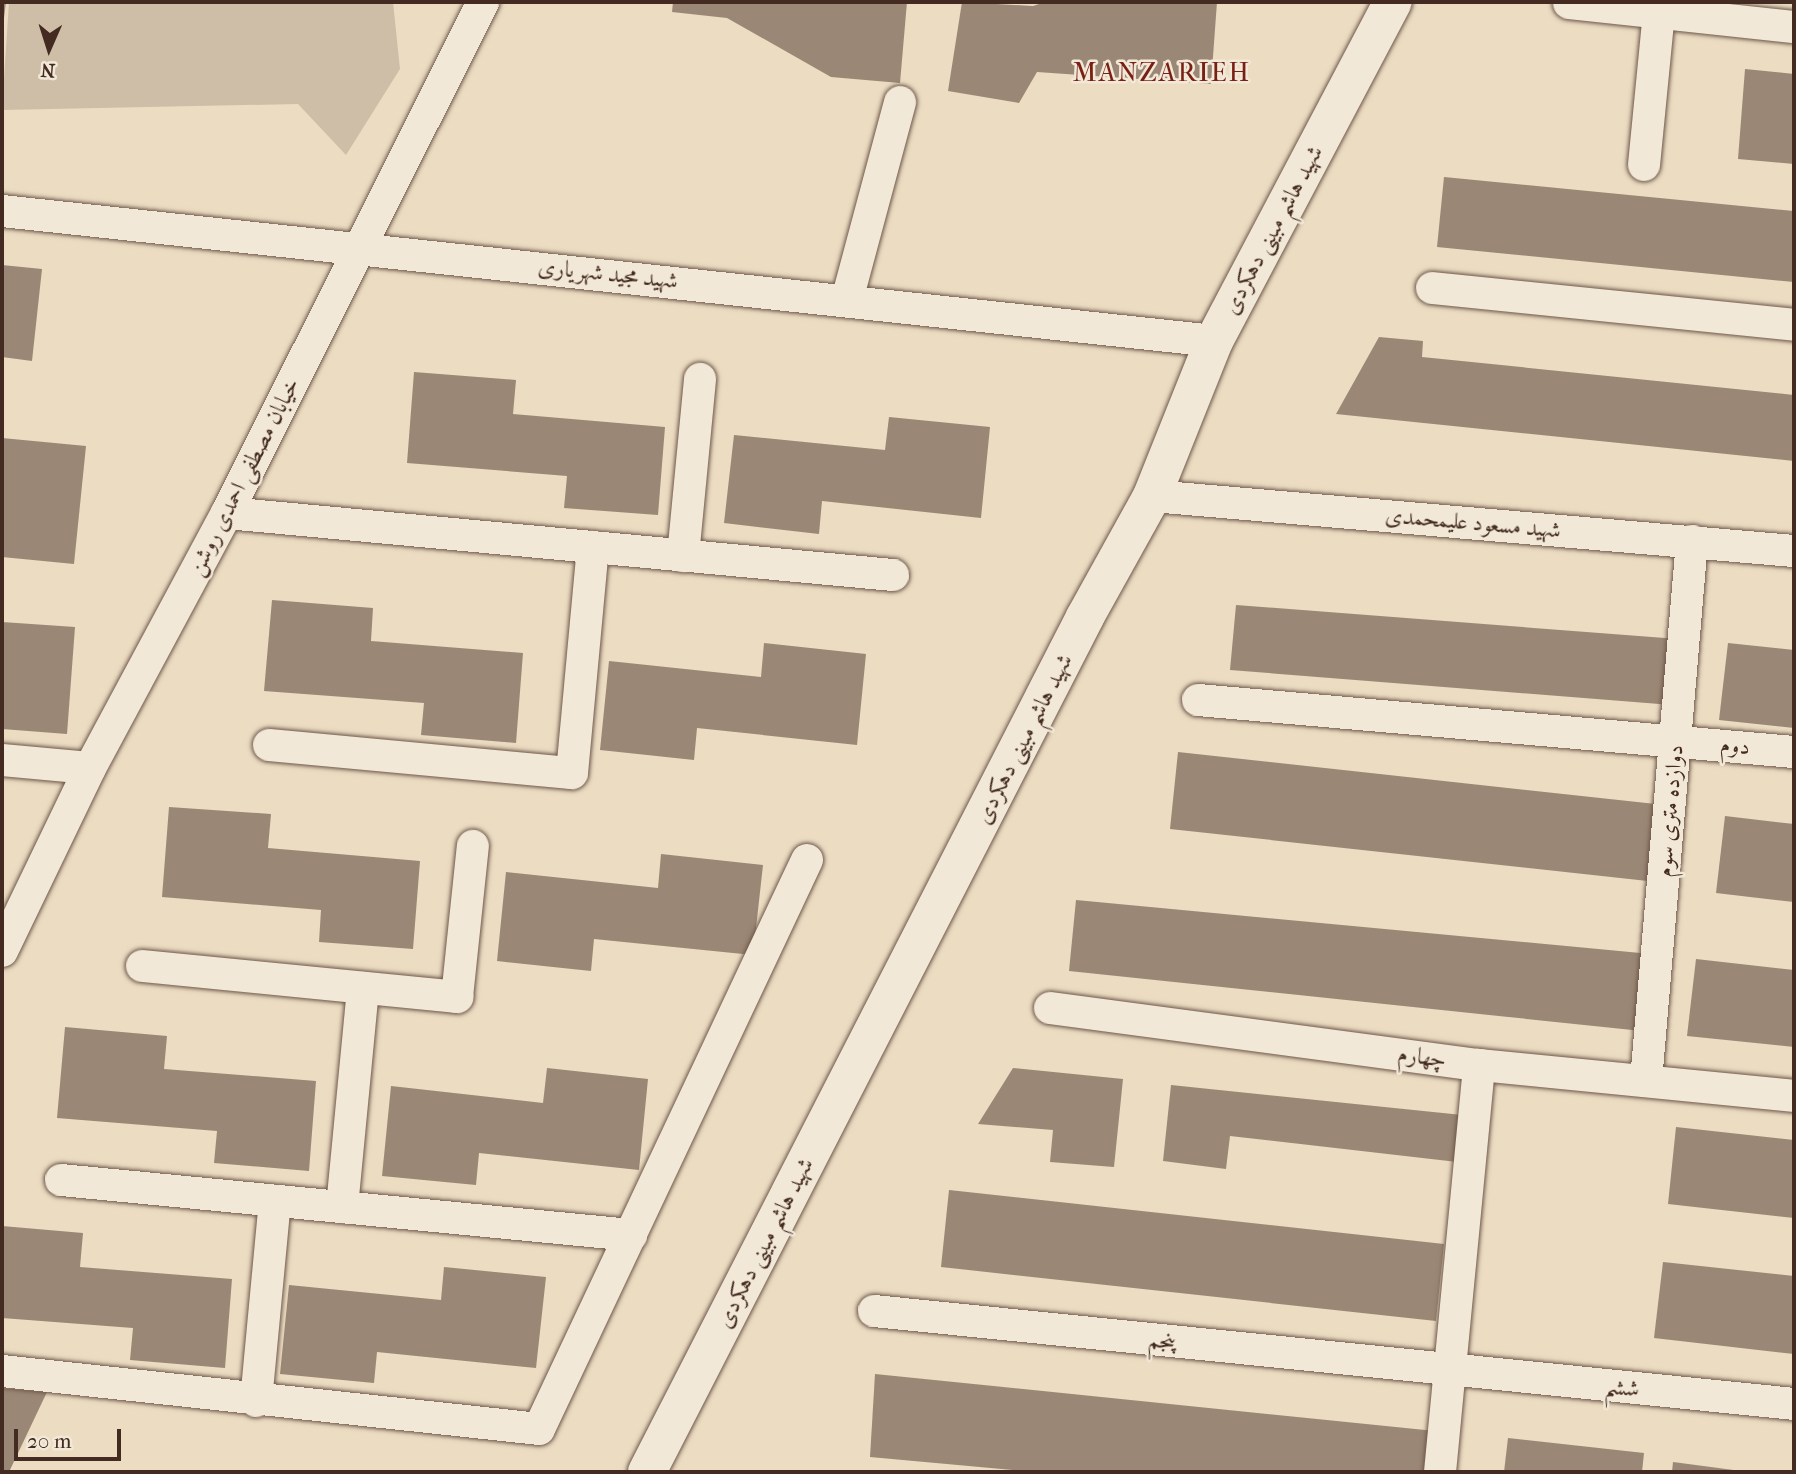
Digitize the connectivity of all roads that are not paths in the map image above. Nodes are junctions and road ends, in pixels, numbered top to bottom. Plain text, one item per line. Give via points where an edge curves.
1 (483, 2) edge
2 (1393, 2) edge
3 (1569, 4) dead end
4 (1659, 13) junction
5 (1794, 27) edge
6 (900, 102) dead end
7 (1644, 165) dead end
8 (2, 211) edge
9 (358, 247) junction
10 (1432, 288) dead end
11 (847, 300) junction
12 (1794, 325) edge
13 (1214, 341) junction
14 (700, 379) dead end
15 (1152, 496) junction
16 (228, 513) junction
17 (1692, 541) junction
18 (593, 547) junction
19 (1794, 551) edge
20 (683, 556) junction
21 (892, 575) dead end
22 (1198, 700) dead end
23 (1677, 740) junction
24 (269, 745) dead end
25 (1794, 752) edge
26 (2, 760) edge
27 (90, 768) junction
28 (472, 846) dead end
29 (807, 860) dead end
30 (2, 951) edge
31 (142, 966) dead end
32 (363, 988) junction
33 (1050, 1008) dead end
34 (1479, 1065) junction
35 (1646, 1081) junction
36 (1794, 1096) edge
37 (61, 1180) dead end
38 (275, 1201) junction
39 (342, 1207) junction
40 (631, 1235) junction
41 (874, 1311) dead end
42 (2, 1371) edge
43 (1450, 1371) junction
44 (256, 1401) junction
45 (1794, 1404) edge
46 (647, 1472) edge
47 (1440, 1472) edge

1 - 9 street, خیابان مصطفی احمدی روشن
2 - 13 main road, شهید هاشم مبینی دهکردی
3 - 4 street
4 - 5 street
4 - 7 street
6 - 11 street
8 - 9 street, شهید مجید شهریاری
9 - 11 street, شهید مجید شهریاری
9 - 16 street, خیابان مصطفی احمدی روشن
10 - 12 street
11 - 13 street, شهید مجید شهریاری
13 - 15 main road, شهید هاشم مبینی دهکردی
14 - 20 street
15 - 17 street, شهید مسعود علیمحمدی
15 - 46 main road, شهید هاشم مبینی دهکردی via 1085,617
16 - 18 street
16 - 27 street, خیابان مصطفی احمدی روشن
17 - 19 street, شهید مسعود علیمحمدی
17 - 23 street, دوازده متری سوم
18 - 20 street
18 - 24 street via 572,774
20 - 21 street
22 - 23 street, دوم
23 - 25 street, دوم
23 - 35 street, دوازده متری سوم
26 - 27 street
27 - 30 street, خیابان مصطفی احمدی روشن
28 - 32 street via 457,997
29 - 40 street
31 - 32 street
32 - 39 street
33 - 34 street, چهارم
34 - 35 street, چهارم
34 - 43 street
35 - 36 street, چهارم
37 - 38 street
38 - 39 street
38 - 44 street
39 - 40 street
40 - 44 street via 539,1429
41 - 43 street, پنجم
42 - 44 street
43 - 45 street, ششم
43 - 47 street

